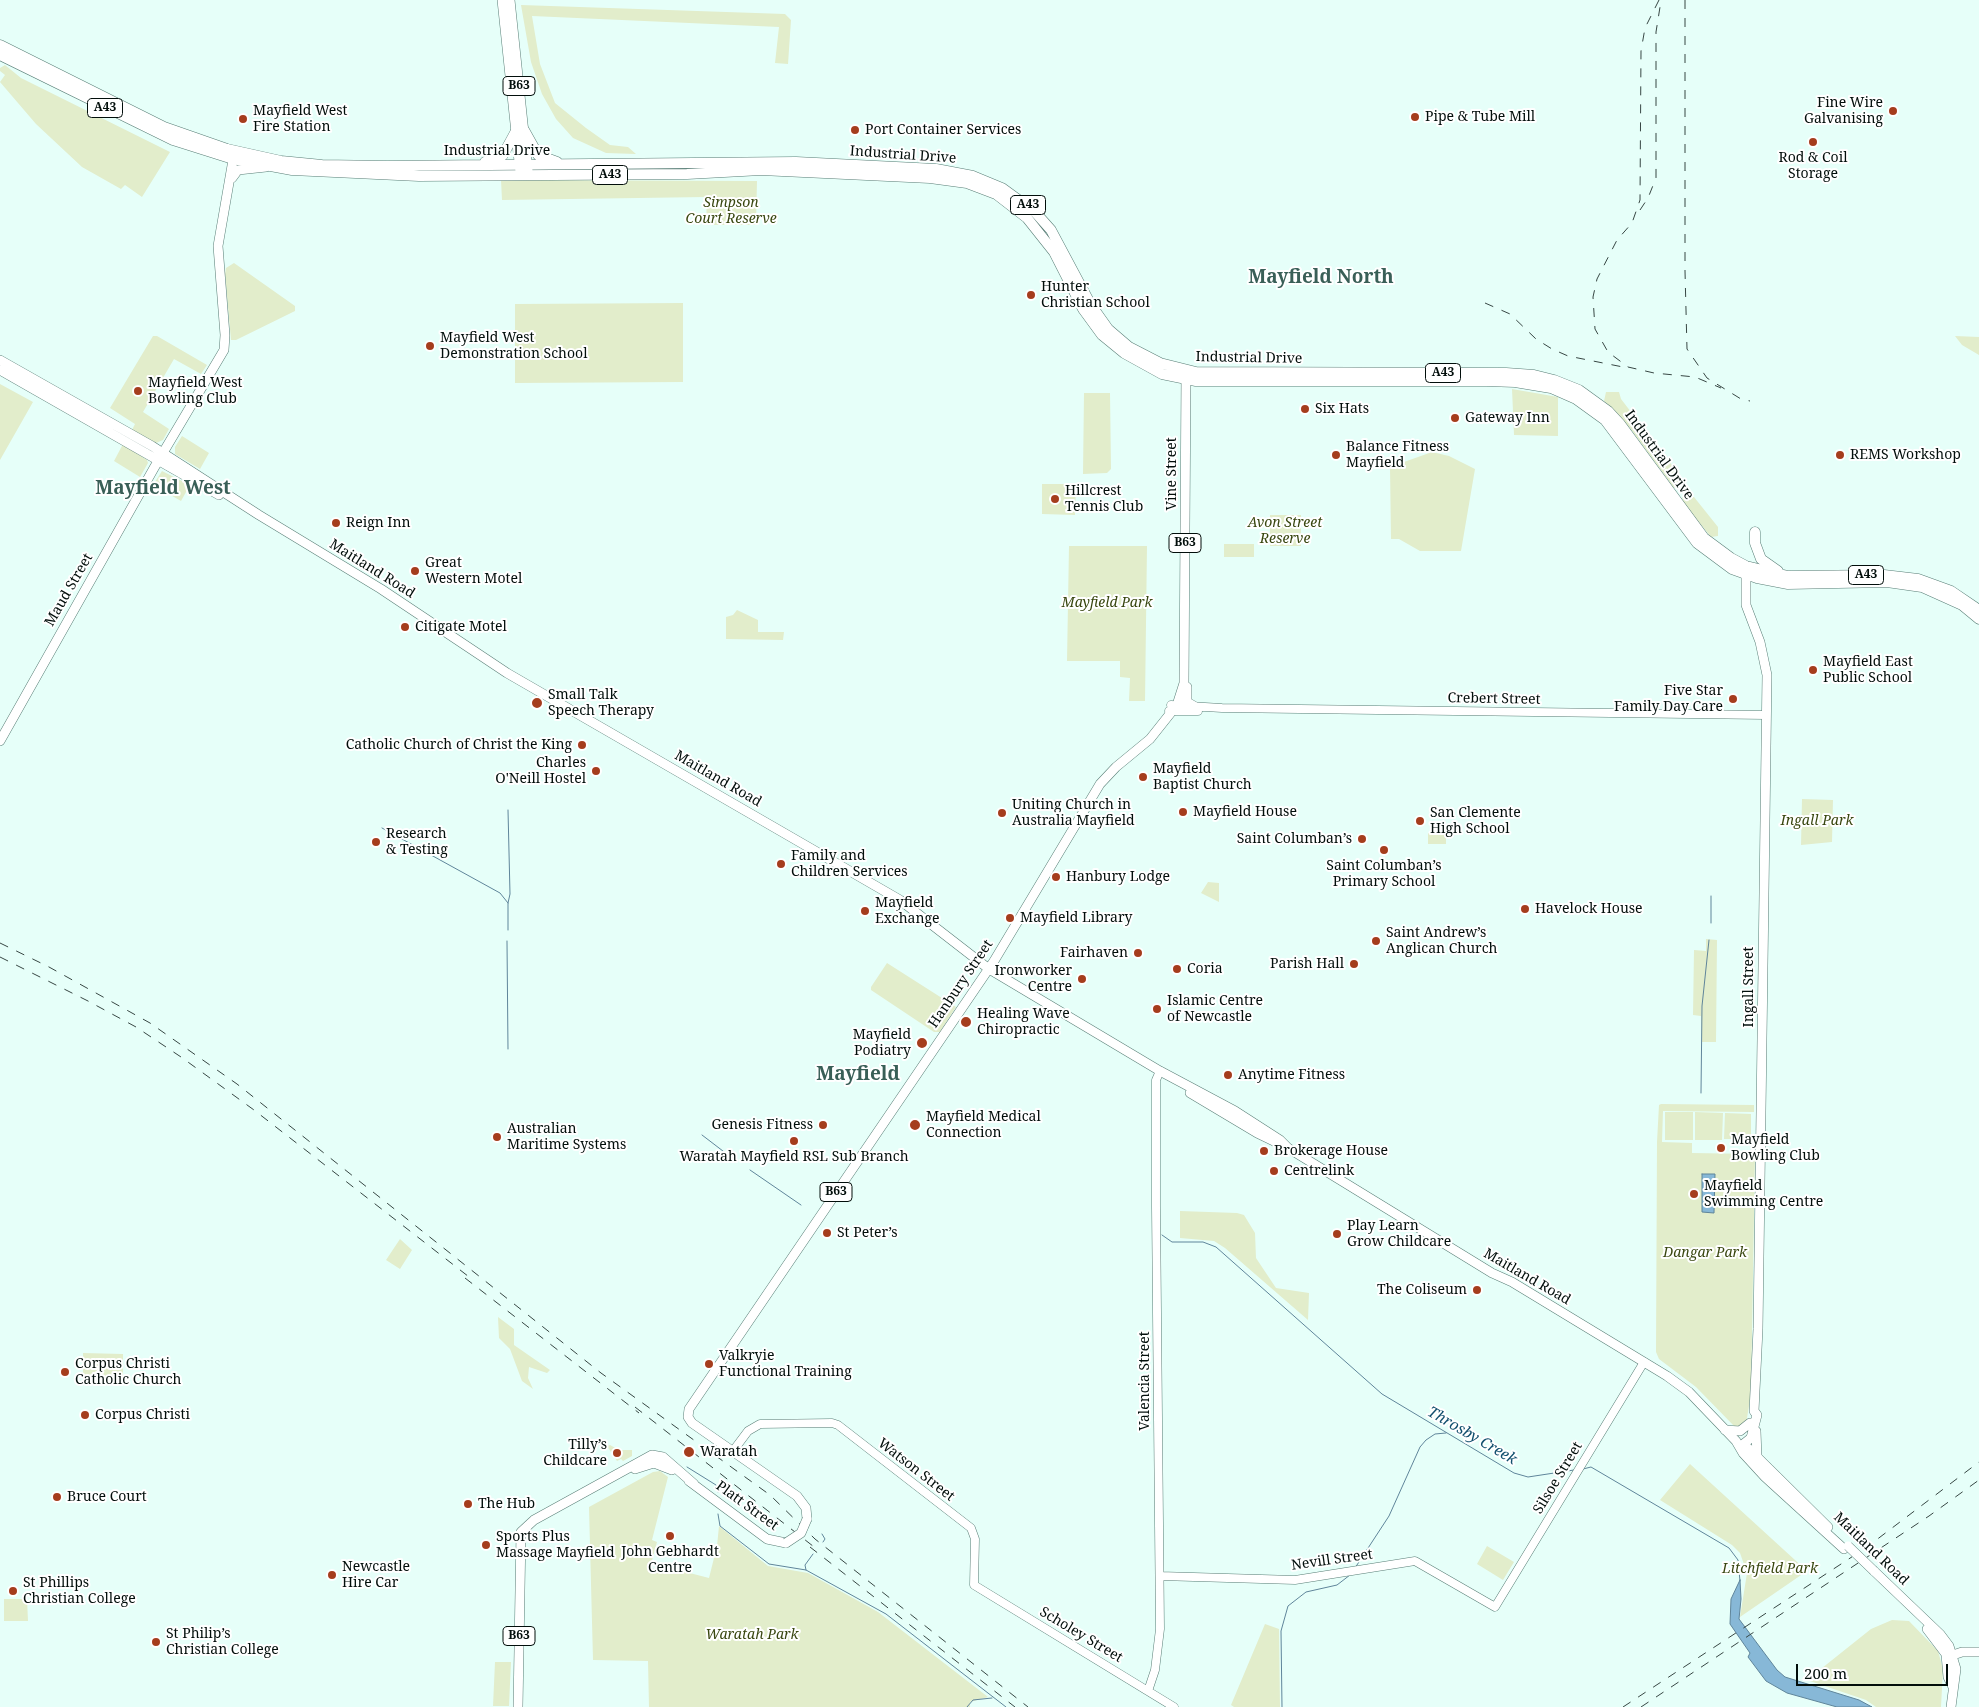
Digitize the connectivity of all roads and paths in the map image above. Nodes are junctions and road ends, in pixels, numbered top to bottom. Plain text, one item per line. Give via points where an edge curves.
1 (502, 0) edge
2 (510, 0) edge
3 (0, 45) edge
4 (0, 56) edge
5 (520, 130) junction
6 (233, 155) junction
7 (567, 164) junction
8 (467, 165) junction
9 (269, 167) junction
10 (524, 170) junction
11 (227, 192) junction
12 (0, 360) edge
13 (0, 370) edge
14 (1186, 376) junction
15 (161, 456) junction
16 (1755, 532) dead end
17 (1746, 570) junction
18 (1788, 576) junction
19 (1979, 610) edge
20 (1979, 619) edge
21 (1184, 667) junction
22 (1194, 706) junction
23 (1172, 708) junction
24 (1222, 708) junction
25 (1766, 715) junction
26 (0, 742) edge
27 (989, 969) junction
28 (1160, 1071) junction
29 (1644, 1362) junction
30 (1752, 1425) junction
31 (1725, 1430) junction
32 (1743, 1444) junction
33 (733, 1451) junction
34 (1757, 1458) junction
35 (669, 1466) junction
36 (584, 1494) junction
37 (1846, 1548) junction
38 (1160, 1576) junction
39 (974, 1585) joint
40 (1495, 1607) joint
41 (1979, 1652) edge
42 (1950, 1656) junction
43 (1148, 1690) junction
44 (518, 1707) edge
45 (1174, 1707) edge
46 (1951, 1707) edge

1 - 5 main road, B63
2 - 5 main road, B63
3 - 6 highway, Industrial Drive / A43 via 164,127
4 - 6 highway, Industrial Drive / A43 via 152,131
5 - 7 highway, B63 via 538,155
5 - 8 highway via 503,155
5 - 10 main road, B63
6 - 8 highway, Industrial Drive / A43 via 322,165
6 - 9 highway, Industrial Drive / A43
6 - 11 main road
7 - 10 highway, Industrial Drive / A43
7 - 14 highway, Industrial Drive / A43 via 787,162 936,169 988,181 1015,196 1042,219 1058,242 1091,305 1112,333 1130,347
8 - 10 highway, Industrial Drive / A43
9 - 10 highway, Industrial Drive / A43 via 335,174
9 - 11 main road via 237,170
10 - 14 highway, Industrial Drive / A43 via 687,174 761,170 930,178 972,185 996,194 1016,208 1042,234 1083,309 1106,339 1140,364 1162,374
11 - 15 main road, Maud Street via 218,246 226,346
12 - 15 main road, Maitland Road
13 - 15 main road, Maitland Road
14 - 17 highway, Industrial Drive / A43 via 1217,373 1506,373 1554,380 1579,390 1608,411 1704,538
14 - 21 main road, Vine Street / B63
15 - 26 main road, Maud Street
15 - 27 main road, Maitland Road via 227,500 259,515 381,589 507,673 900,900
16 - 18 highway via 1755,544 1761,559
17 - 18 highway, Industrial Drive / A43
17 - 20 highway, Industrial Drive / A43 via 1788,584 1904,584 1939,593
17 - 25 main road, Ingall Street via 1746,605 1766,665
18 - 19 highway, Industrial Drive / A43 via 1884,575 1918,579 1951,591
21 - 22 main road, B63 via 1188,702
21 - 23 main road, Vine Street / B63 via 1182,694
22 - 23 street, Crebert Street
22 - 24 street, Crebert Street
23 - 24 street, Crebert Street
23 - 27 main road, Hanbury Street / B63 via 1150,739 1100,784
24 - 25 street, Crebert Street
25 - 30 main road, Ingall Street via 1758,1320 1756,1415
27 - 28 main road, Maitland Road
27 - 33 main road, Hanbury Street / B63 via 691,1404 688,1417 694,1425
28 - 29 main road, Maitland Road via 1235,1111 1288,1148 1492,1274 1512,1282
28 - 38 street, Valencia Street via 1156,1080
29 - 31 main road, Maitland Road via 1681,1386
29 - 40 street, Silsoe Street
30 - 31 main road via 1740,1431
30 - 32 main road via 1750,1439
30 - 34 main road, Ingall Street
31 - 32 main road, Maitland Road
32 - 34 main road, Maitland Road
32 - 37 main road, Maitland Road via 1743,1453 1765,1477
33 - 35 main road, Platt Street / B63, bridge via 798,1496 806,1508 807,1519 802,1534 786,1543 767,1540
33 - 39 street, Watson Street via 750,1429 766,1423 832,1423 971,1528 975,1539
34 - 37 main road, Maitland Road
35 - 36 main road, B63 via 657,1463 644,1465
35 - 36 main road, Platt Street / B63 via 645,1458
36 - 44 main road, B63 via 534,1520 521,1532
37 - 42 main road, Maitland Road
38 - 40 street, Nevill Street via 1295,1580 1415,1561
38 - 43 street, Valencia Street via 1159,1646
39 - 43 street, Scholey Street
41 - 42 main road
42 - 46 main road, Maitland Road
43 - 45 street, Scholey Street

